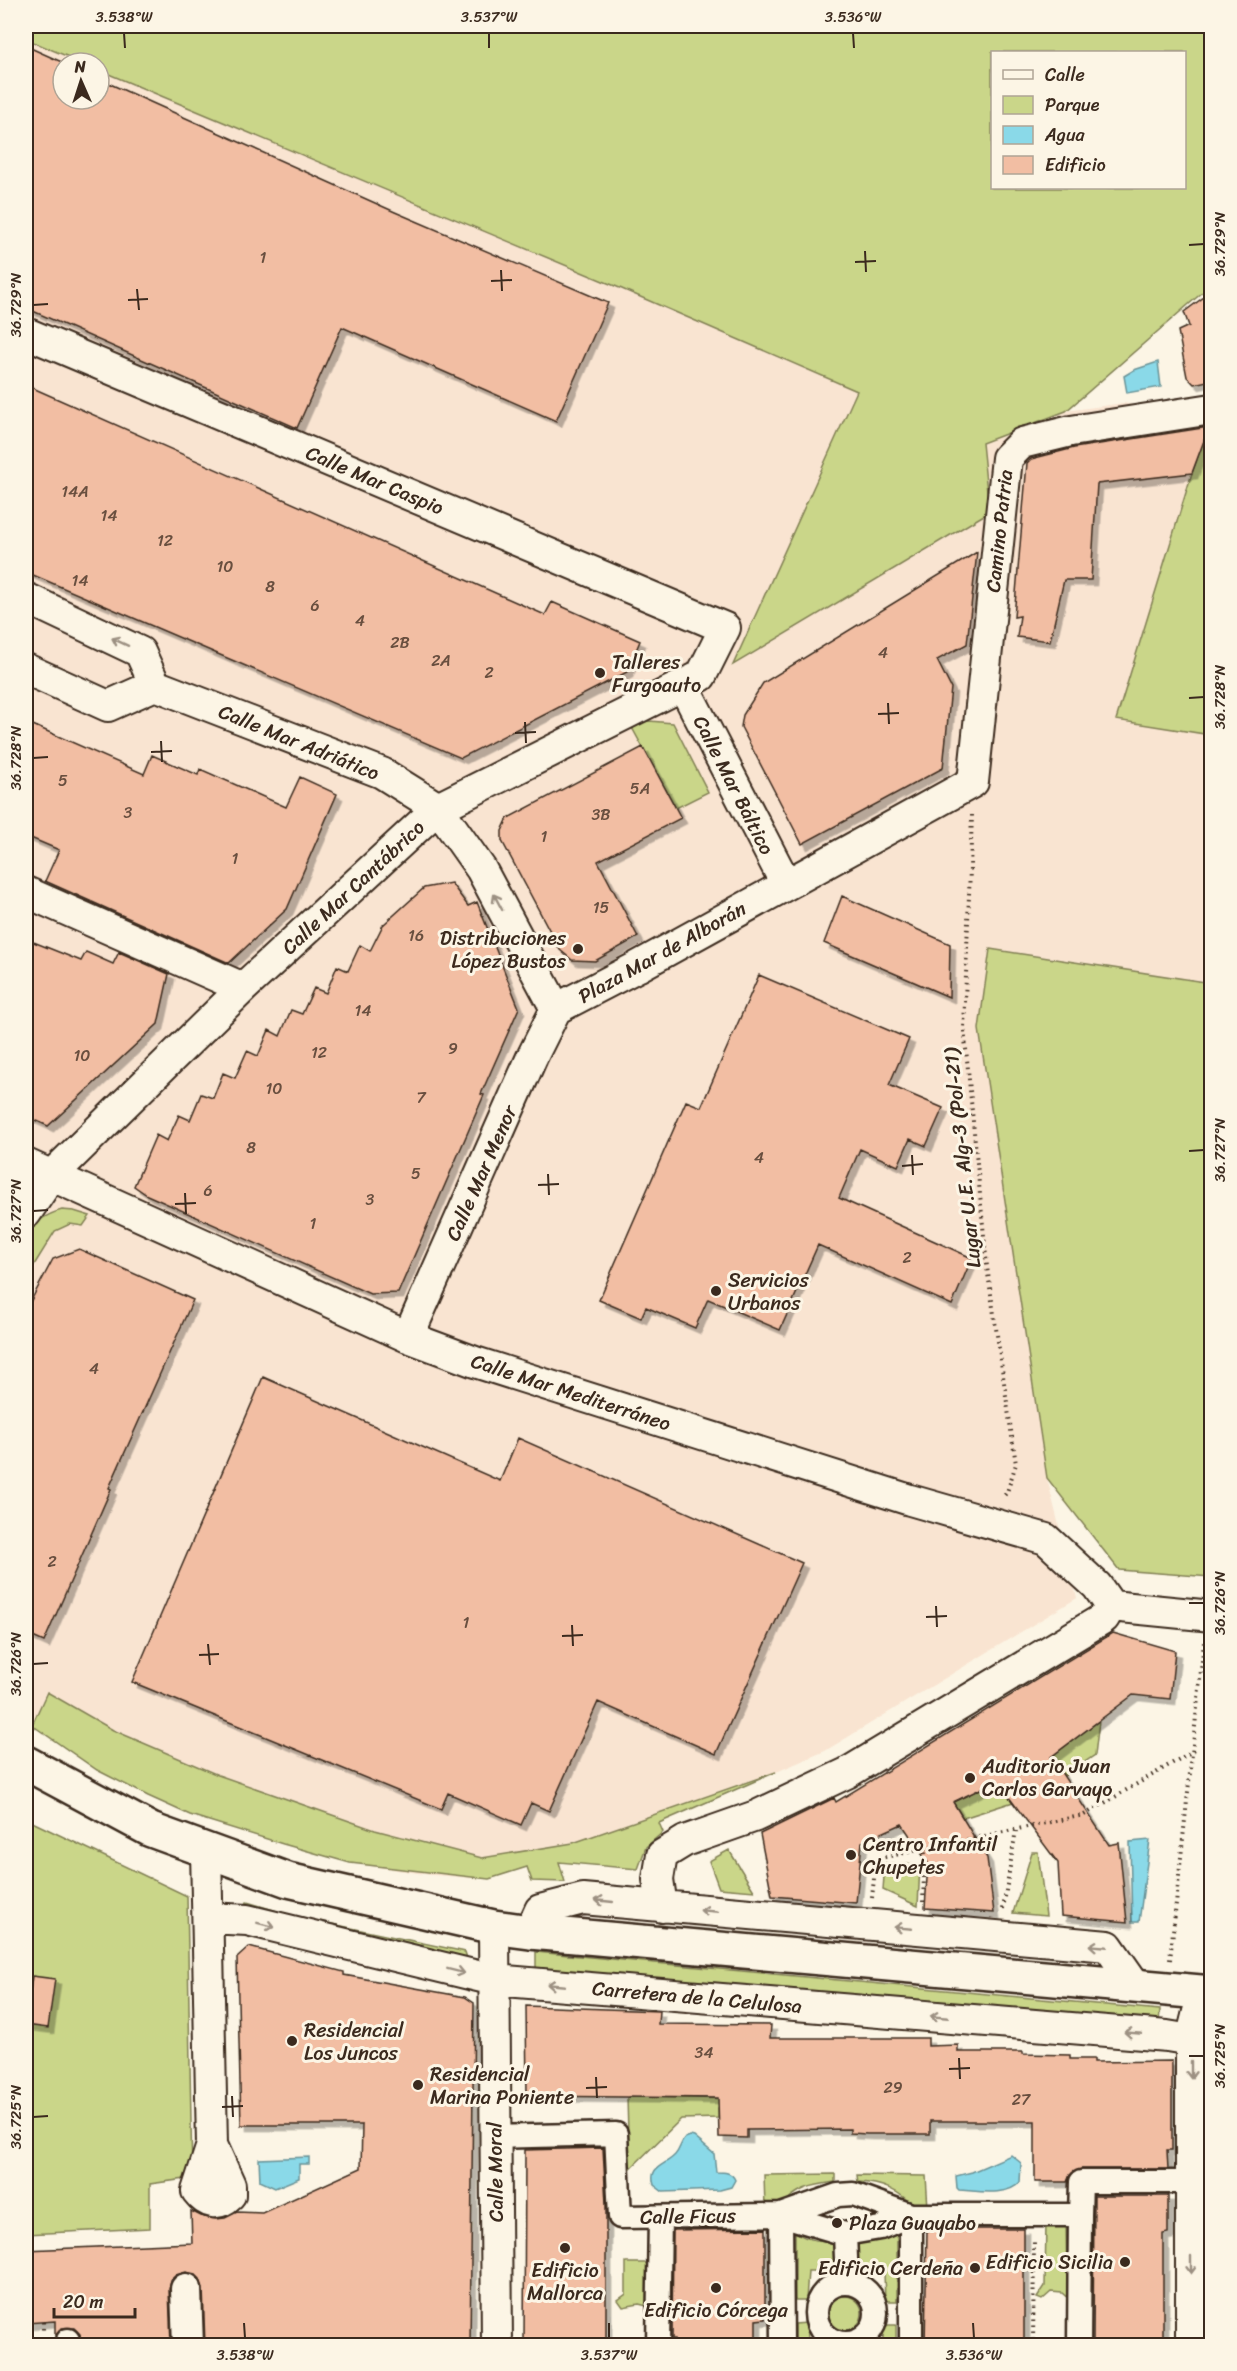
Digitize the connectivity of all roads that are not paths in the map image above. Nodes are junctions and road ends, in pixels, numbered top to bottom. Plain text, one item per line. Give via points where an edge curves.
1 (26, 333) edge
2 (1212, 409) edge
3 (26, 598) edge
4 (725, 628) joint
5 (26, 669) edge
6 (155, 685) junction
7 (683, 685) junction
8 (973, 782) joint
9 (438, 808) junction
10 (786, 885) junction
11 (26, 892) edge
12 (243, 988) junction
13 (556, 1009) junction
14 (38, 1170) edge
15 (26, 1213) edge
16 (408, 1337) junction
17 (1111, 1606) junction
18 (1209, 1615) edge
19 (26, 1762) edge
20 (206, 1850) junction
21 (662, 1907) junction
22 (208, 1918) junction
23 (494, 1927) junction
24 (530, 1932) junction
25 (494, 1980) junction
26 (1136, 1986) junction
27 (1207, 1993) edge
28 (1191, 2040) junction
29 (494, 2137) junction
30 (212, 2145) dead end
31 (1191, 2182) junction
32 (781, 2215) junction
33 (1080, 2215) junction
34 (911, 2216) junction
35 (660, 2217) junction
36 (845, 2234) junction
37 (847, 2282) junction
38 (186, 2289) dead end
39 (816, 2312) junction
40 (911, 2312) junction
41 (782, 2313) junction
42 (877, 2313) junction
43 (845, 2344) edge
44 (188, 2346) edge
45 (497, 2346) edge
46 (658, 2346) edge
47 (782, 2346) edge
48 (911, 2346) edge
49 (1079, 2346) edge
50 (1191, 2346) edge

1 - 4 street, Calle Mar Caspio
2 - 8 street, Camino Patria via 1042,438 1022,443 1007,458
6 -> 3 street via 140,652
4 - 7 street, Calle Mar Cantábrico via 701,676
5 - 6 street via 108,706
6 - 9 street, Calle Mar Adriático via 382,773
7 - 9 street, Calle Mar Cantábrico
7 - 10 street, Calle Mar Báltico
8 - 10 street, Plaza Mar de Alborán
9 - 12 street, Calle Mar Cantábrico
13 -> 9 street, Plaza Mar de Alborán via 481,869
10 - 13 street, Plaza Mar de Alborán
11 - 12 street
12 - 14 street, Calle Mar Cantábrico
13 - 16 street, Calle Mar Menor
14 - 15 street, Calle Mar Cantábrico
14 - 16 street, Calle Mar Mediterráneo
16 - 17 street, Calle Mar Mediterráneo via 486,1366 1046,1539 1097,1586
17 - 18 street
17 - 21 street via 1104,1618 847,1773 756,1816 685,1840 662,1855 658,1880
19 - 20 highway via 151,1830
20 - 22 street
20 - 23 highway via 288,1880
21 -> 24 street via 583,1899 540,1910
26 -> 21 street via 1108,1947
22 -> 25 street, Carretera de la Celulosa via 247,1920
22 - 30 street
23 - 24 highway
23 - 25 street, Calle Moral
24 - 26 highway
28 -> 25 street, Carretera de la Celulosa
25 - 29 street, Calle Moral
26 - 27 highway
27 - 28 street
28 -> 31 street
29 - 35 street, Calle Ficus via 616,2134 620,2217
29 - 45 street, Calle Moral
31 - 33 street via 1081,2182
31 -> 50 street
32 - 34 street, Calle Ficus via 838,2195 853,2194
32 - 35 street, Calle Ficus
32 - 36 street, Calle Ficus
32 - 41 street
33 - 34 street, Calle Ficus
33 - 49 street
34 - 36 street, Calle Ficus via 880,2228
34 - 40 street
35 - 46 street
36 - 37 street
37 - 39 street via 829,2288 817,2303
37 - 42 street via 871,2295
38 - 44 street
39 - 41 street
39 - 43 street via 827,2337
40 - 42 street
40 - 48 street
41 - 47 street
42 - 43 street via 871,2331

